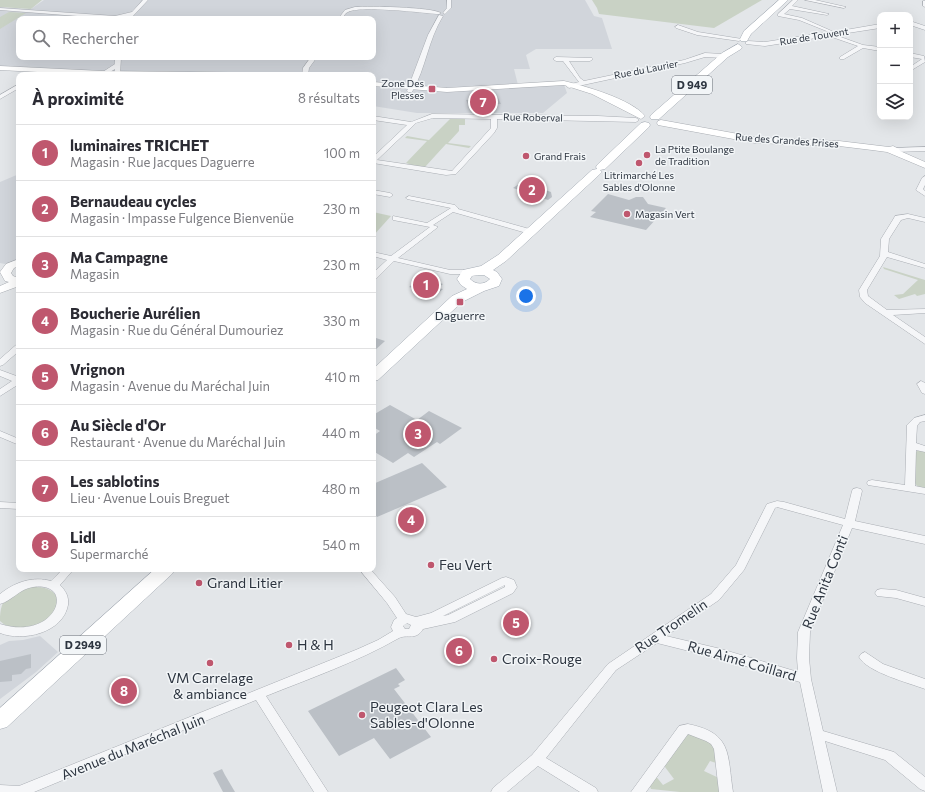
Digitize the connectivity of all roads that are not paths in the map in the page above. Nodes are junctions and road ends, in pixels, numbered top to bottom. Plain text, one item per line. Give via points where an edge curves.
1 (146, 0) edge
2 (449, 0) edge
3 (796, 0) edge
4 (807, 0) edge
5 (838, 0) edge
6 (925, 1) edge
7 (786, 3) edge
8 (833, 4) junction
9 (925, 6) edge
10 (844, 7) dead end
11 (0, 9) edge
12 (770, 13) junction
13 (442, 14) junction
14 (780, 14) junction
15 (827, 14) dead end
16 (95, 16) edge
17 (135, 16) edge
18 (342, 16) edge
19 (925, 21) edge
20 (913, 23) edge
21 (913, 24) edge
22 (877, 26) edge
23 (678, 27) dead end
24 (925, 28) edge
25 (831, 33) junction
26 (743, 41) junction
27 (862, 46) junction
28 (877, 49) edge
29 (724, 56) junction
30 (913, 56) edge
31 (556, 58) dead end
32 (842, 58) dead end
33 (565, 59) junction
34 (590, 59) dead end
35 (118, 60) edge
36 (312, 60) edge
37 (925, 60) edge
38 (118, 64) junction
39 (913, 67) edge
40 (0, 70) edge
41 (27, 72) edge
42 (107, 72) edge
43 (117, 72) edge
44 (306, 72) edge
45 (575, 85) junction
46 (376, 86) edge
47 (16, 88) edge
48 (412, 91) junction
49 (0, 97) edge
50 (494, 117) junction
51 (376, 118) edge
52 (658, 120) junction
53 (641, 121) junction
54 (412, 124) junction
55 (925, 149) edge
56 (893, 151) junction
57 (376, 157) edge
58 (376, 161) edge
59 (925, 165) edge
60 (925, 178) edge
61 (376, 193) edge
62 (925, 194) edge
63 (390, 195) dead end
64 (409, 198) dead end
65 (452, 210) junction
66 (396, 218) dead end
67 (925, 220) edge
68 (434, 227) dead end
69 (530, 232) junction
70 (884, 253) junction
71 (376, 255) edge
72 (392, 258) junction
73 (502, 258) junction
74 (16, 264) edge
75 (925, 266) edge
76 (376, 273) edge
77 (494, 275) junction
78 (469, 276) junction
79 (8, 278) junction
80 (16, 280) edge
81 (16, 282) edge
82 (481, 287) junction
83 (0, 289) edge
84 (457, 299) junction
85 (925, 311) edge
86 (884, 313) junction
87 (925, 341) edge
88 (16, 350) edge
89 (0, 363) edge
90 (0, 373) edge
91 (376, 375) edge
92 (16, 379) edge
93 (16, 382) edge
94 (0, 393) edge
95 (925, 418) edge
96 (0, 434) edge
97 (16, 441) edge
98 (912, 445) junction
99 (925, 449) edge
100 (872, 483) dead end
101 (910, 489) junction
102 (858, 491) dead end
103 (925, 491) edge
104 (0, 505) edge
105 (16, 506) edge
106 (849, 523) junction
107 (925, 540) edge
108 (66, 572) edge
109 (163, 572) edge
110 (367, 572) edge
111 (53, 586) junction
112 (881, 593) dead end
113 (1, 597) edge
114 (925, 602) edge
115 (403, 619) junction
116 (416, 624) junction
117 (1, 630) edge
118 (400, 632) junction
119 (656, 638) junction
120 (866, 658) dead end
121 (805, 679) junction
122 (925, 684) edge
123 (258, 696) junction
124 (0, 721) edge
125 (817, 736) junction
126 (537, 759) junction
127 (925, 785) edge
128 (0, 791) edge
129 (641, 791) edge
130 (19, 792) edge
131 (321, 792) edge
132 (498, 792) edge
133 (591, 792) edge
134 (726, 792) edge
135 (830, 792) edge

1 - 17 street
2 - 13 street via 449,8
3 - 7 street
4 - 8 street
5 - 8 street
6 - 9 street
7 - 12 main road, D 949
7 - 14 street
7 - 15 street
8 - 10 street
11 - 16 street
12 - 14 street
12 - 26 main road, D 949
13 - 18 street via 355,8
13 - 48 street via 425,46
14 - 25 street via 800,18
19 - 20 street
21 - 24 street
22 - 25 street, Rue de Touvent
23 - 26 street, Rue de Touvent
25 - 26 street, Rue de Touvent via 765,44
25 - 27 street
26 - 29 main road, D 949
27 - 28 street
27 - 32 street
29 - 45 street, Rue du Laurier via 704,55
29 - 52 main road, D 949
30 - 37 street
31 - 33 street
33 - 34 street
33 - 45 street via 578,79
35 - 38 street
36 - 44 street
37 - 39 street
38 - 42 street
38 - 43 street
40 - 41 street
45 - 48 street via 470,92
45 - 53 street via 631,109
46 - 48 street
47 - 49 street
50 - 53 street, Rue Roberval
50 - 54 street, Rue Roberval via 432,116
50 - 58 street via 492,132 454,173
51 - 54 street
52 - 53 main road via 656,125
52 - 56 street, Rue des Grandes Prises via 755,140 859,145
53 - 69 main road via 598,170
54 - 57 street, Rue Roberval
55 - 56 street
56 - 59 street, Rue des Grandes Prises
60 - 62 street via 919,190
61 - 63 street
64 - 65 street via 452,206 455,208
65 - 66 street via 428,225
65 - 69 street
67 - 70 street via 908,216 898,218 885,239
68 - 72 street
69 - 73 main road
70 - 75 street
70 - 86 street via 863,290 864,297
71 - 72 street
72 - 76 street
72 - 78 street
73 - 77 main road
73 - 78 main road
74 - 79 street via 7,269 5,273
77 - 78 main road via 487,272
77 - 82 main road via 494,283
78 - 82 main road via 472,286
78 - 84 main road
79 - 80 street
79 - 83 street
81 - 83 street
82 - 84 main road
84 - 91 main road
85 - 86 street
86 - 87 street
88 - 89 street
90 - 92 street
93 - 94 street
95 - 98 street via 917,420 912,425
96 - 97 street
98 - 99 street
98 - 101 street
100 - 101 street
101 - 103 street
102 - 106 street, Rue Anita Conti
104 - 105 street
106 - 107 street
106 - 119 street, Rue Tromelin via 784,505 771,506 740,567 715,597
106 - 121 street, Rue Anita Conti via 804,632
108 - 111 street
109 - 124 main road, D 2949
110 - 115 street via 391,600
111 - 113 street via 40,583 26,585
111 - 117 street via 62,593 64,602 53,620 39,629 25,633
112 - 114 street via 896,594
115 - 116 street, Avenue du Maréchal Juin via 411,619
115 - 118 street via 397,625
116 - 116 street, Avenue du Maréchal Juin via 451,619 509,590 510,583 502,582
116 - 118 street, Avenue du Maréchal Juin via 415,631 411,633
118 - 123 street, Avenue du Maréchal Juin via 376,646
119 - 121 street, Rue Aimé Coillard
119 - 126 street, Rue Tromelin via 612,667
120 - 122 street via 879,667
121 - 125 street, Rue Anita Conti
123 - 130 street, Avenue du Maréchal Juin
123 - 131 street
125 - 127 street via 825,736 889,756
125 - 135 street, Rue Anita Conti
126 - 132 street, Rue Tromelin
126 - 133 street
128 - 130 street, Avenue du Maréchal Juin
129 - 134 street via 683,730 688,729 710,737 720,748

